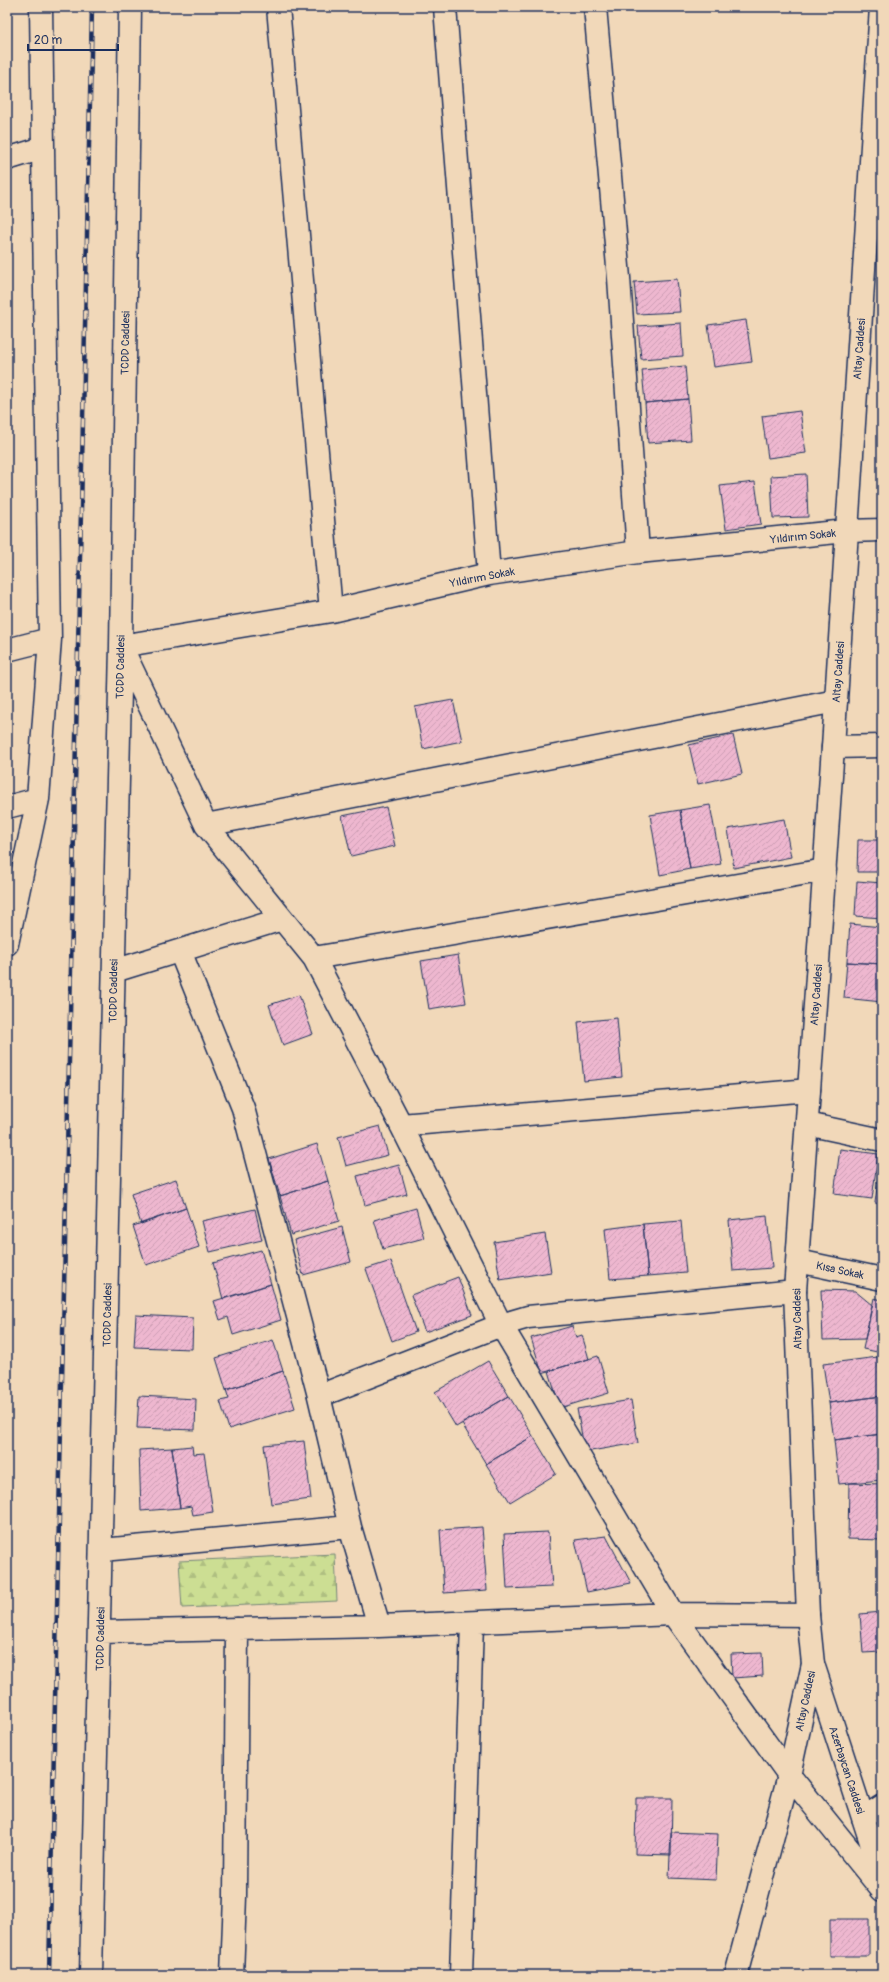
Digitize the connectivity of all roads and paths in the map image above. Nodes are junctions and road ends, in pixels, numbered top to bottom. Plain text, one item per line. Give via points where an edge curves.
1 (41, 7) edge
2 (130, 7) edge
3 (278, 7) edge
4 (445, 7) edge
5 (595, 7) edge
6 (881, 7) edge
7 (43, 148) junction
8 (7, 159) edge
9 (882, 530) edge
10 (847, 531) junction
11 (638, 552) junction
12 (489, 574) junction
13 (331, 611) junction
14 (50, 639) junction
15 (121, 646) junction
16 (7, 650) edge
17 (836, 701) junction
18 (882, 746) edge
19 (833, 747) junction
20 (38, 799) junction
21 (7, 807) edge
22 (206, 825) junction
23 (825, 870) junction
24 (282, 919) junction
25 (7, 944) edge
26 (180, 951) junction
27 (314, 958) junction
28 (114, 971) junction
29 (809, 1090) junction
30 (807, 1124) junction
31 (401, 1125) junction
32 (882, 1140) edge
33 (798, 1261) junction
34 (882, 1279) edge
35 (795, 1291) junction
36 (501, 1326) junction
37 (319, 1396) junction
38 (350, 1527) junction
39 (102, 1550) junction
40 (673, 1614) junction
41 (808, 1615) junction
42 (472, 1623) junction
43 (379, 1626) junction
44 (237, 1629) junction
45 (100, 1632) junction
46 (813, 1664) junction
47 (789, 1775) junction
48 (882, 1806) edge
49 (863, 1818) junction
50 (882, 1876) edge
51 (882, 1890) edge
52 (92, 1975) edge
53 (232, 1975) edge
54 (461, 1975) edge
55 (736, 1975) edge

1 - 7 street
2 - 15 street, TCDD Caddesi
3 - 13 street
4 - 12 street
5 - 11 street via 619,278
6 - 10 street, Altay Caddesi
7 - 8 street
7 - 14 street
9 - 10 street, Yıldırım Sokak
10 - 11 street, Yıldırım Sokak
10 - 17 street, Altay Caddesi
11 - 12 street, Yıldırım Sokak
12 - 13 street, Yıldırım Sokak
13 - 15 street, Yıldırım Sokak
14 - 16 street
14 - 20 street
15 - 22 street
15 - 28 street, TCDD Caddesi
17 - 19 street, Altay Caddesi
17 - 22 street
18 - 19 street
19 - 23 street, Altay Caddesi
20 - 21 street
20 - 25 street
22 - 24 street
23 - 27 street
23 - 29 street, Altay Caddesi
24 - 26 street
24 - 27 street
26 - 28 street
26 - 37 street via 243,1108
27 - 31 street
28 - 39 street, TCDD Caddesi
29 - 30 street, Altay Caddesi
29 - 31 street
30 - 32 street
30 - 33 street, Altay Caddesi
31 - 36 street
33 - 34 street, Kısa Sokak
33 - 35 street, Altay Caddesi
35 - 36 street via 528,1317
35 - 41 street, Altay Caddesi
36 - 37 street
36 - 40 street
37 - 38 street
38 - 39 street
38 - 43 street
39 - 45 street, TCDD Caddesi
40 - 41 street
40 - 42 street
40 - 47 street
41 - 46 street, Altay Caddesi
42 - 43 street
42 - 54 street
43 - 44 street
44 - 45 street
44 - 53 street
45 - 52 street, TCDD Caddesi
46 - 47 street, Altay Caddesi
46 - 49 street, Azerbaycan Caddesi
47 - 51 street
47 - 55 street, Altay Caddesi
48 - 49 street
49 - 50 street, Azerbaycan Caddesi

